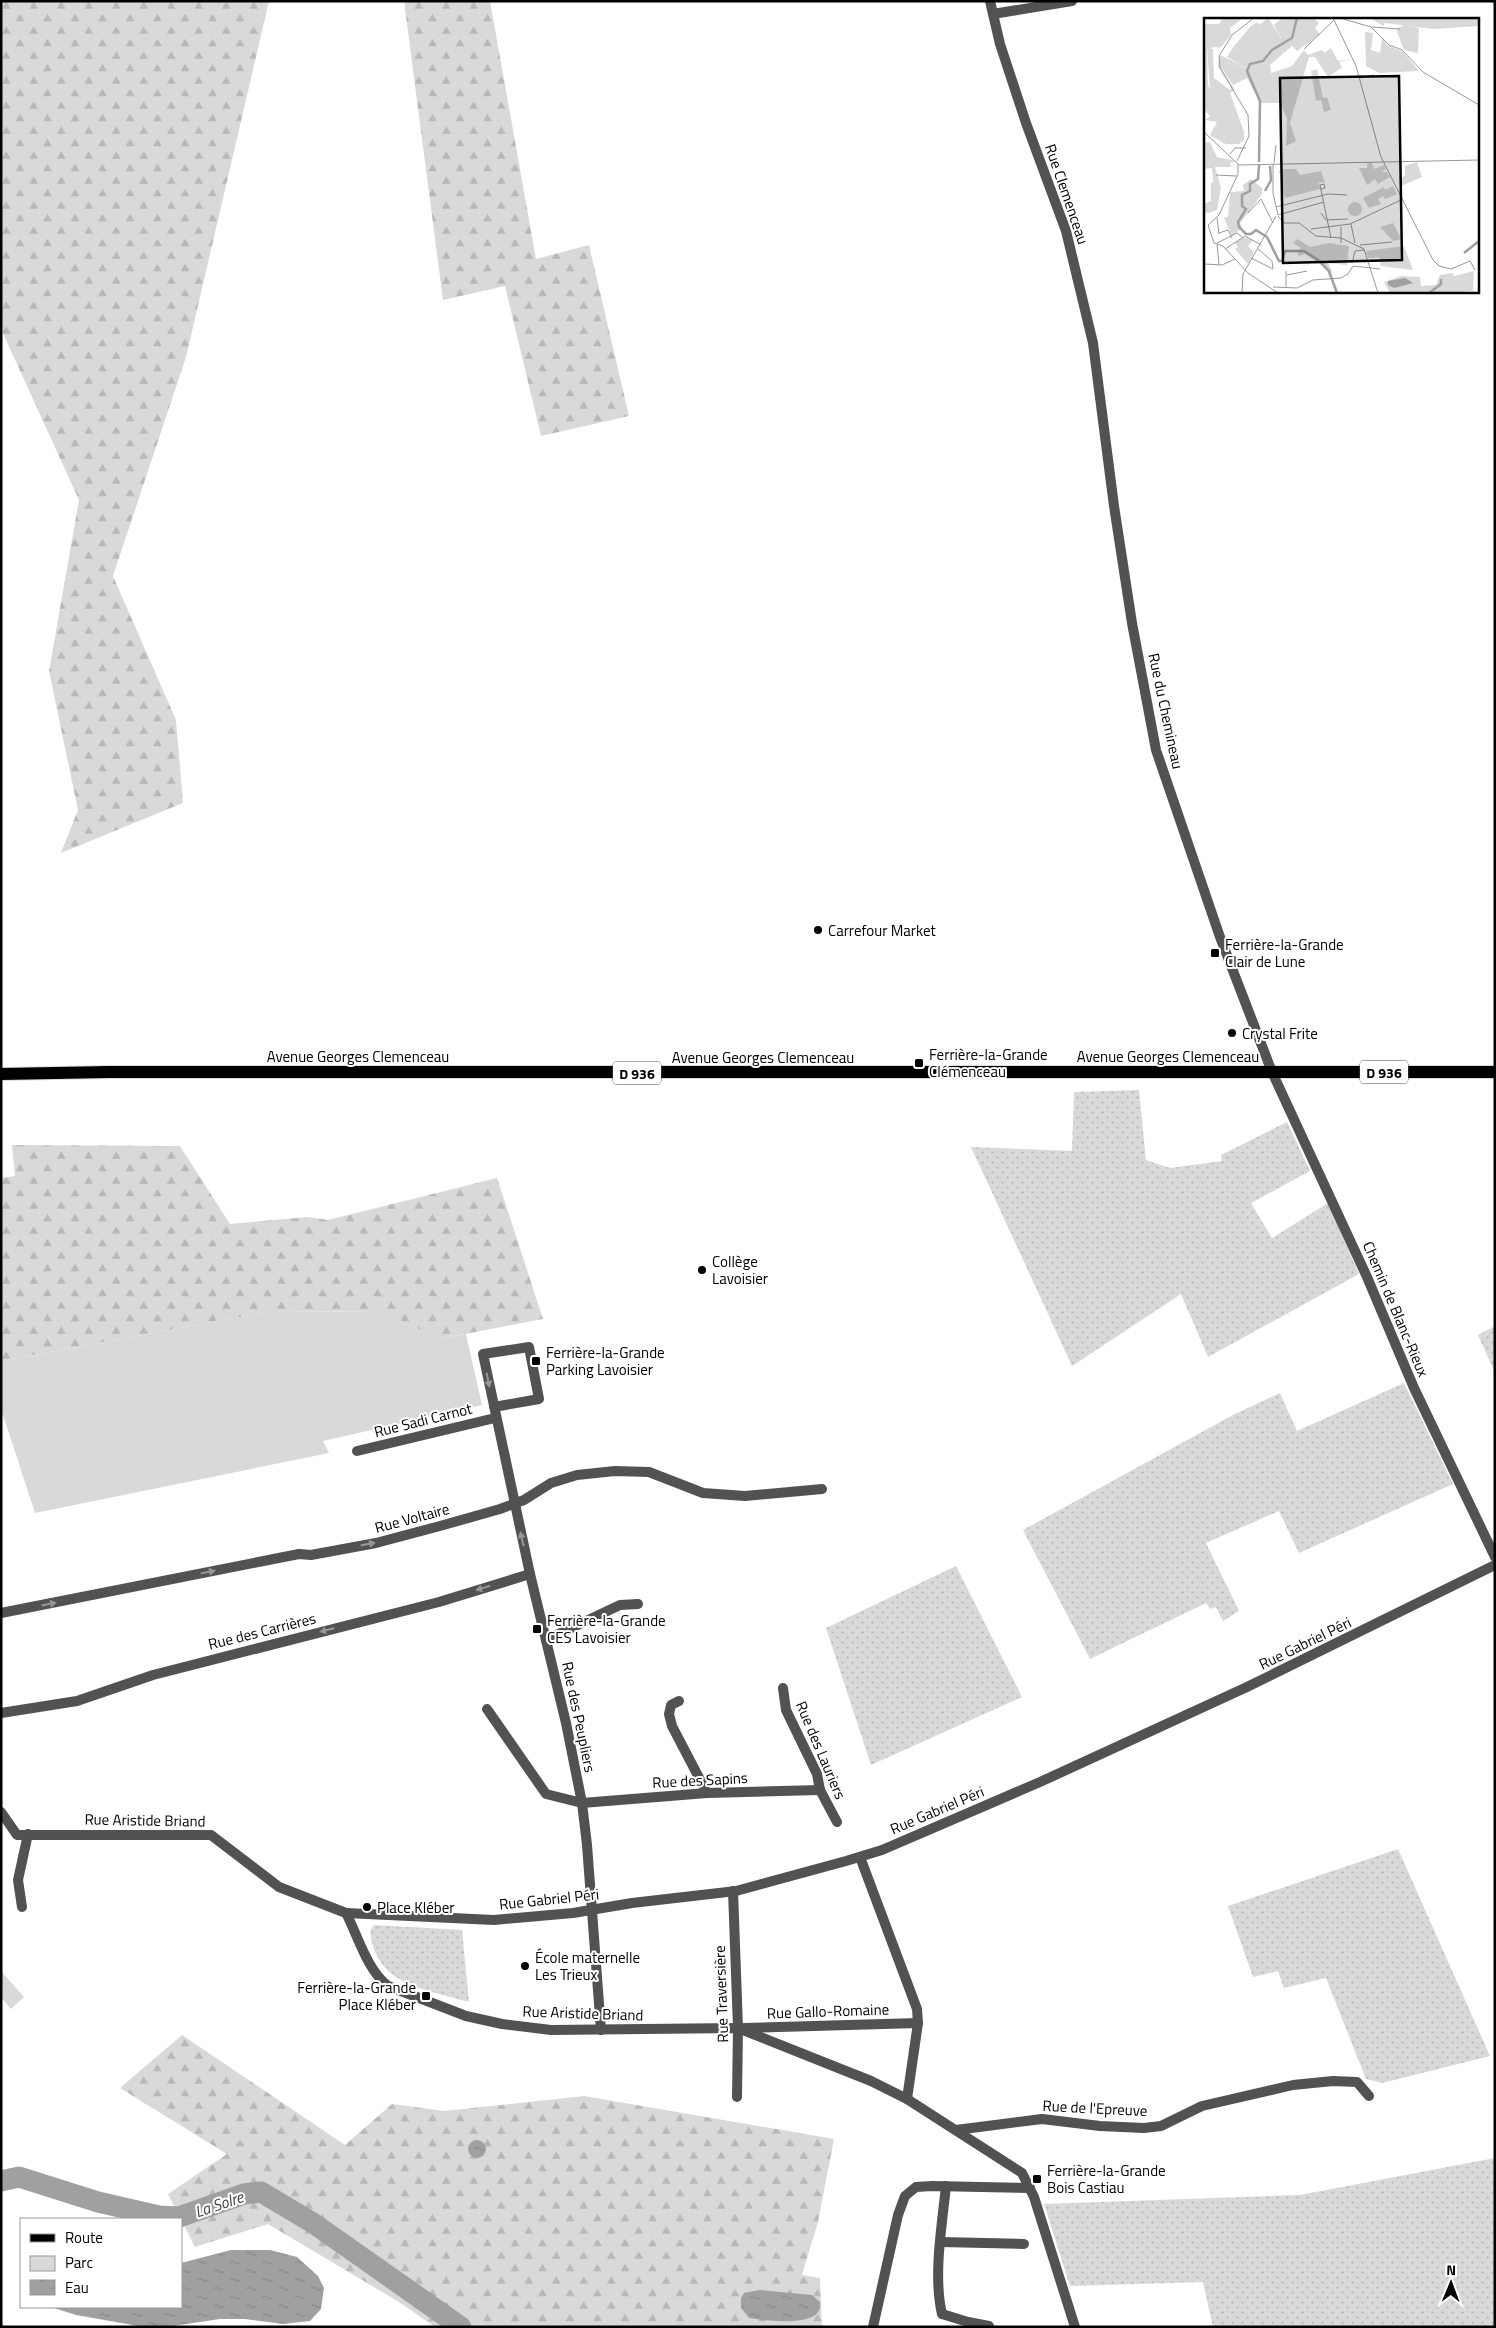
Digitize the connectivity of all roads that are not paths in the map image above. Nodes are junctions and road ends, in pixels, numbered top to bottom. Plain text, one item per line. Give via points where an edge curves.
1 (990, 1) edge
2 (1072, 1) edge
3 (993, 14) junction
4 (1102, 400) joint
5 (1272, 1072) junction
6 (1495, 1072) edge
7 (1, 1074) edge
8 (494, 1407) junction
9 (495, 1418) junction
10 (357, 1452) dead end
11 (822, 1489) dead end
12 (514, 1504) junction
13 (1495, 1557) edge
14 (1495, 1565) edge
15 (530, 1574) junction
16 (638, 1604) dead end
17 (1, 1614) edge
18 (546, 1640) junction
19 (782, 1688) dead end
20 (679, 1701) dead end
21 (487, 1709) dead end
22 (1, 1713) edge
23 (820, 1790) junction
24 (707, 1793) junction
25 (582, 1803) junction
26 (1, 1812) edge
27 (836, 1822) dead end
28 (28, 1834) junction
29 (860, 1857) junction
30 (733, 1891) junction
31 (22, 1907) dead end
32 (591, 1910) junction
33 (346, 1913) junction
34 (918, 2023) junction
35 (738, 2028) junction
36 (601, 2030) junction
37 (1369, 2096) dead end
38 (737, 2097) dead end
39 (907, 2099) junction
40 (956, 2130) junction
41 (946, 2186) junction
42 (1030, 2188) junction
43 (941, 2242) junction
44 (1024, 2244) dead end
45 (989, 2326) edge
46 (873, 2327) edge
47 (1075, 2327) edge

1 - 3 street, Rue Clemenceau
2 - 3 street
3 - 4 street, Rue Clemenceau via 1026,123 1066,231 1093,343
4 - 5 street, Rue du Chemineau via 1132,623 1156,750 1220,937
5 - 6 main road, Avenue Georges Clemenceau / D 936
5 - 7 main road, Avenue Georges Clemenceau / D 936
5 - 13 street, Chemin de Blanc-Rieux via 1367,1277 1414,1388
8 -> 8 street, Rue des Peupliers via 539,1399 529,1347 483,1354
8 - 9 street, Rue des Peupliers
9 - 10 street, Rue Sadi Carnot
9 - 12 street, Rue des Peupliers
11 - 12 street, Rue Voltaire via 745,1496 704,1493 650,1472 616,1471 577,1475 551,1483
15 -> 12 street, Rue des Peupliers
17 -> 12 street, Rue Voltaire via 299,1554 311,1555 376,1543
14 - 29 street, Rue Gabriel Péri via 1238,1691 1032,1786
15 - 18 street, Rue des Peupliers
15 -> 22 street, Rue des Carrières via 439,1602 153,1675 77,1701
16 - 18 street via 620,1604
18 - 25 street, Rue des Peupliers
19 - 23 street, Rue des Lauriers via 786,1710 817,1774
20 - 24 street via 670,1706 672,1726
21 - 25 street, Rue des Sapins via 546,1794
23 - 24 street, Rue des Sapins
23 - 27 street, Rue des Lauriers
24 - 25 street, Rue des Sapins
25 - 32 street, Rue des Peupliers
26 - 28 street, Rue Aristide Briand via 17,1835
28 - 31 street via 18,1880
28 - 33 street, Rue Aristide Briand via 211,1835 278,1887
29 - 30 street, Rue Gabriel Péri
29 - 34 street via 917,2008
30 - 32 street, Rue Gabriel Péri
30 - 35 street, Rue Traversière
32 - 33 street, Rue Gabriel Péri via 494,1920
32 - 36 street, Rue des Peupliers
33 - 36 street, Rue Aristide Briand via 373,1970 388,1986 466,2016 502,2024 551,2030
34 - 35 street, Rue Gallo-Romaine
34 - 39 street
35 - 36 street, Rue Aristide Briand
35 - 38 street, Rue Traversière
35 - 39 street, Rue Aristide Briand via 838,2067
37 - 40 street, Rue de l'Epreuve via 1357,2082 1333,2081 1293,2085 1202,2106 1161,2126 1100,2126 1042,2120
39 - 40 street, Rue Aristide Briand
40 - 42 street, Rue Aristide Briand via 1022,2173
41 - 42 street
41 - 43 street
41 - 46 street via 916,2187 905,2196
42 - 47 street, Rue Aristide Briand
43 - 44 street
43 - 45 street via 939,2302 942,2314

